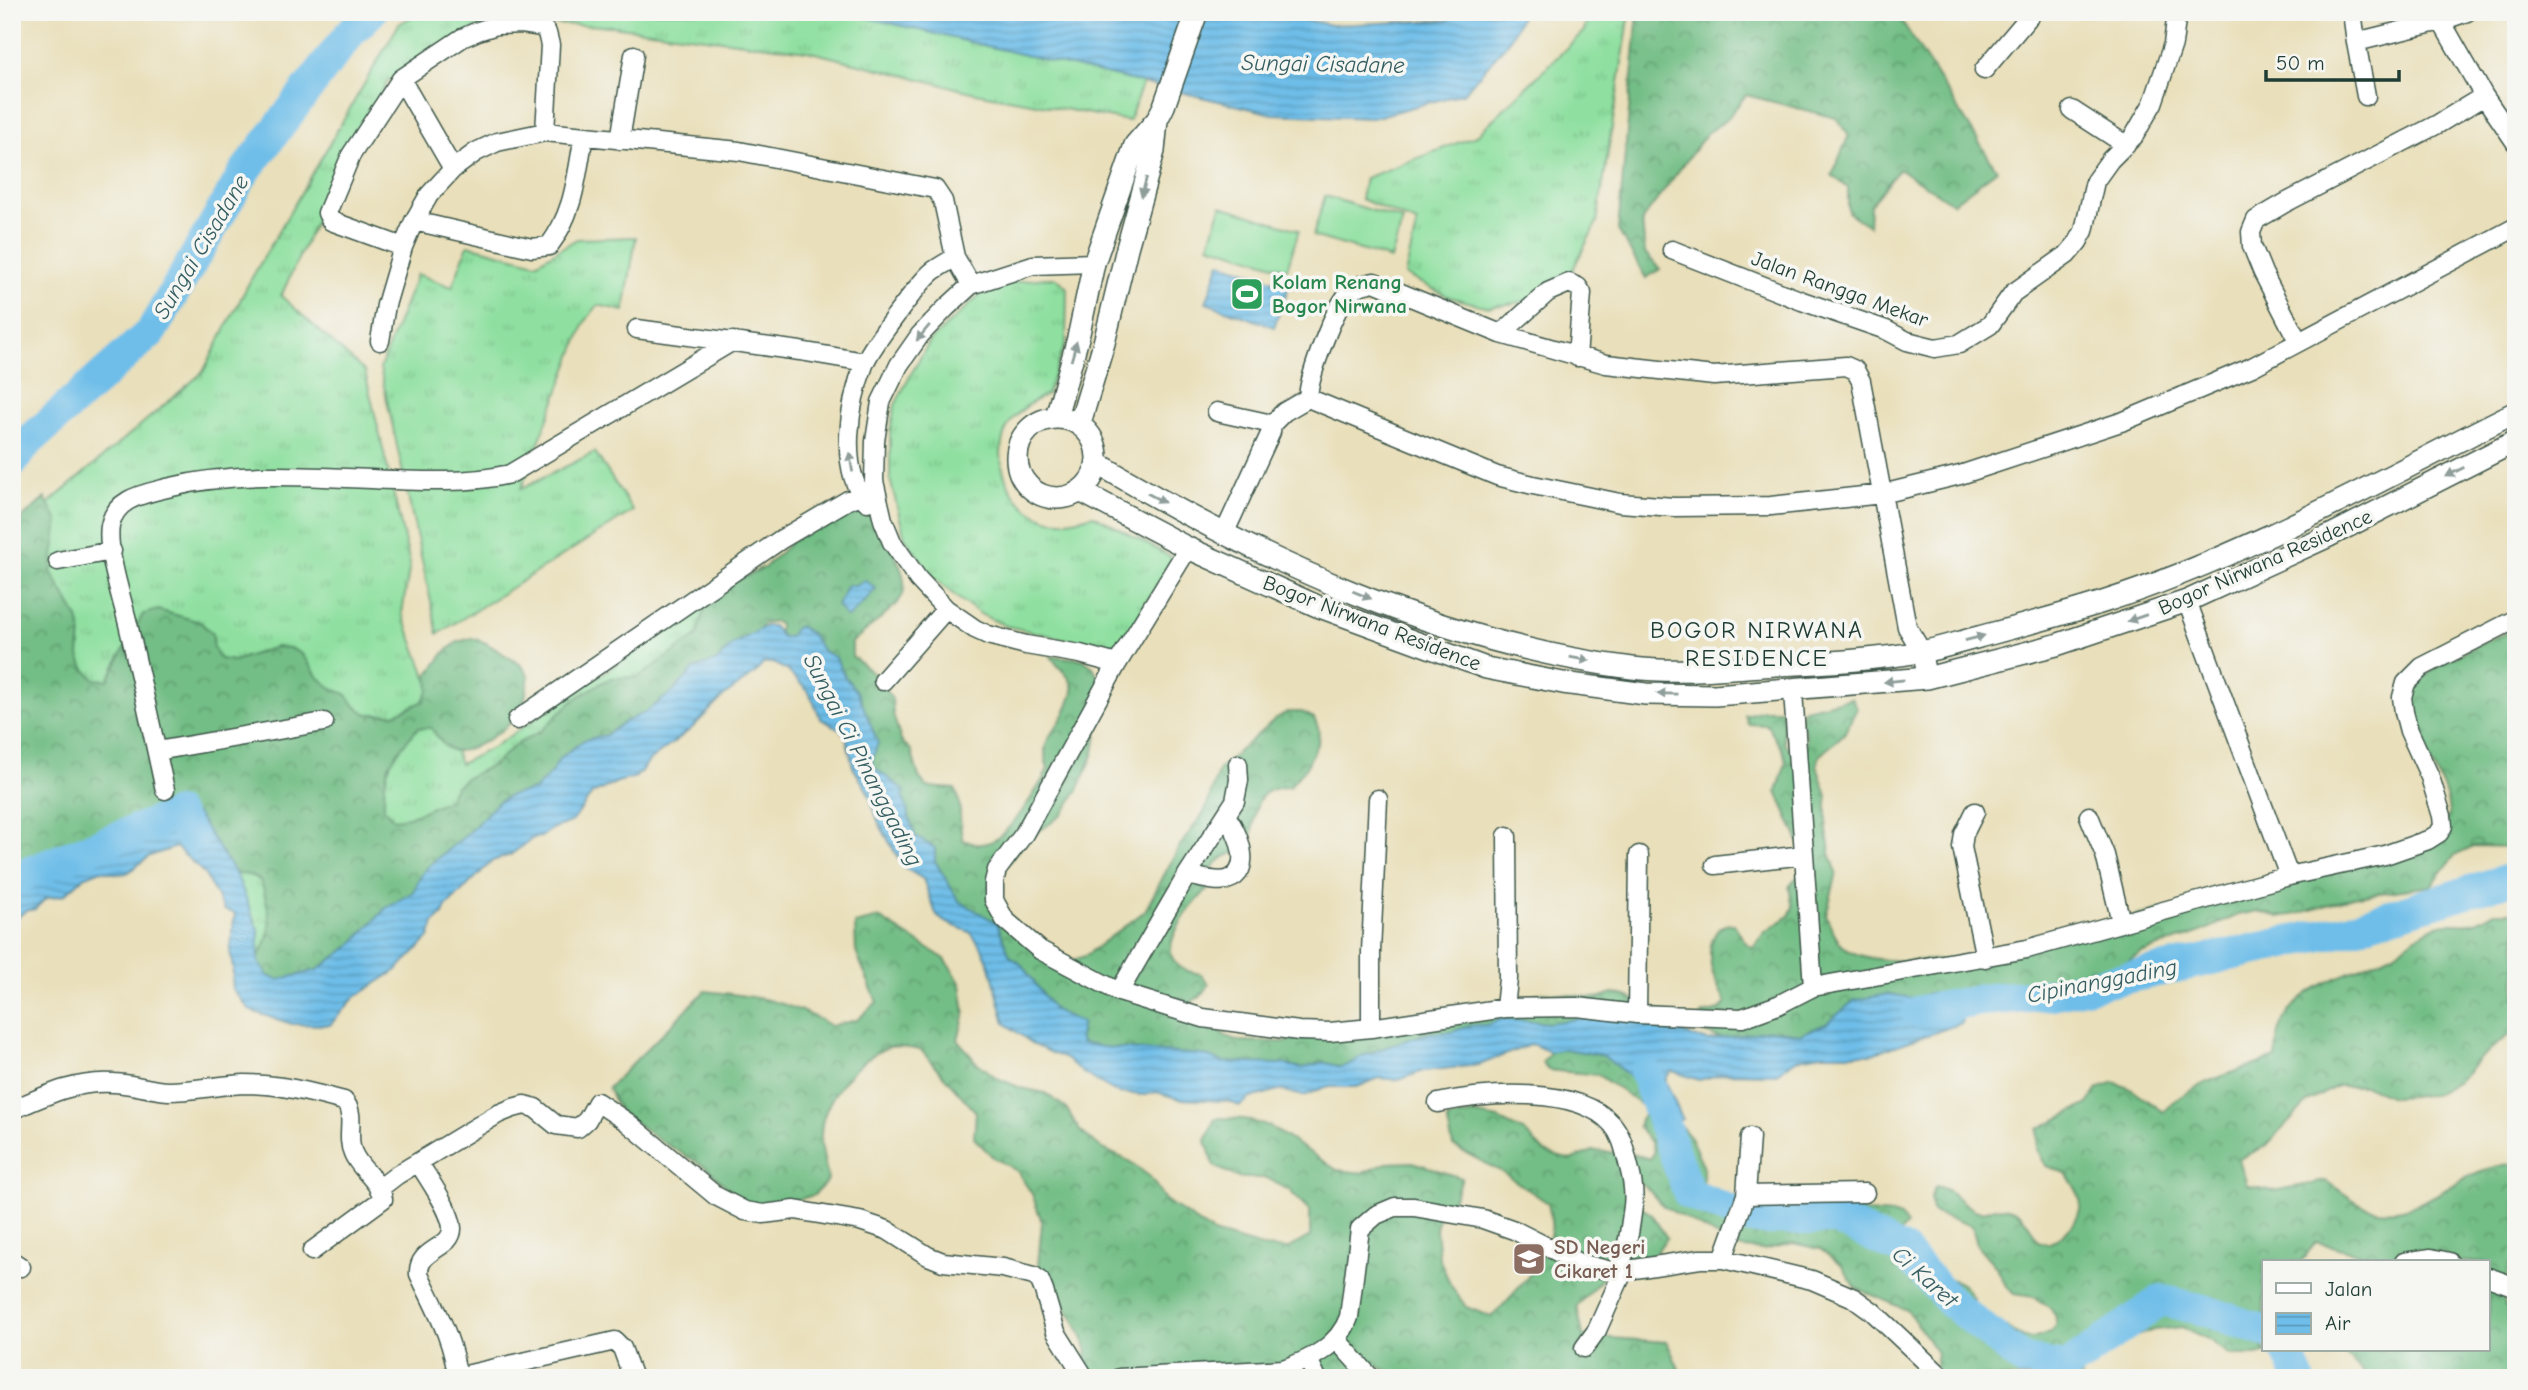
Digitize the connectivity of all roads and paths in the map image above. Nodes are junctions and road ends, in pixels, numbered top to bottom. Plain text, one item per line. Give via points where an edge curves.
1 (1197, 12) edge
2 (2033, 12) edge
3 (2176, 12) edge
4 (2352, 12) edge
5 (2467, 12) edge
6 (2441, 21) junction
7 (2356, 43) junction
8 (634, 55) dead end
9 (1984, 70) dead end
10 (401, 79) junction
11 (2366, 96) dead end
12 (2484, 96) junction
13 (2072, 110) dead end
14 (1160, 113) junction
15 (545, 132) junction
16 (584, 136) junction
17 (2514, 137) edge
18 (620, 141) junction
19 (2126, 145) junction
20 (453, 169) junction
21 (414, 221) junction
22 (2516, 227) edge
23 (403, 247) junction
24 (1672, 250) dead end
25 (955, 257) junction
26 (1094, 263) junction
27 (971, 285) junction
28 (637, 328) dead end
29 (1501, 334) junction
30 (380, 341) dead end
31 (733, 341) junction
32 (2298, 341) junction
33 (1577, 357) junction
34 (865, 362) junction
35 (1308, 398) junction
36 (1217, 412) dead end
37 (2516, 412) edge
38 (1056, 417) junction
39 (1080, 423) junction
40 (1272, 424) junction
41 (2516, 441) edge
42 (1097, 464) junction
43 (1080, 491) junction
44 (867, 492) junction
45 (1882, 494) junction
46 (2319, 510) junction
47 (1224, 534) junction
48 (2329, 536) junction
49 (1188, 548) junction
50 (112, 551) junction
51 (58, 561) dead end
52 (2188, 601) junction
53 (946, 609) junction
54 (2516, 619) edge
55 (1495, 641) junction
56 (1923, 652) junction
57 (1117, 664) junction
58 (1486, 668) junction
59 (1927, 678) junction
60 (883, 681) dead end
61 (1793, 691) junction
62 (517, 720) dead end
63 (324, 722) dead end
64 (157, 751) junction
65 (1238, 764) dead end
66 (165, 790) dead end
67 (1378, 799) dead end
68 (1975, 812) dead end
69 (2089, 816) dead end
70 (1227, 817) junction
71 (1507, 836) dead end
72 (1639, 855) dead end
73 (1804, 855) junction
74 (1714, 865) dead end
75 (1187, 875) junction
76 (2289, 876) junction
77 (2121, 922) junction
78 (1985, 958) junction
79 (1813, 987) junction
80 (1119, 992) junction
81 (1505, 1008) junction
82 (1637, 1014) junction
83 (1371, 1028) junction
84 (1438, 1103) dead end
85 (12, 1110) edge
86 (1750, 1138) dead end
87 (419, 1163) junction
88 (380, 1188) junction
89 (1865, 1193) dead end
90 (1745, 1198) junction
91 (312, 1251) dead end
92 (1723, 1259) junction
93 (2418, 1260) edge
94 (2440, 1260) edge
95 (1619, 1272) junction
96 (2490, 1278) edge
97 (2516, 1287) edge
98 (1336, 1339) junction
99 (1584, 1348) dead end
100 (1308, 1359) junction
101 (457, 1377) edge
102 (633, 1378) edge
103 (1085, 1378) edge
104 (1119, 1378) edge
105 (1317, 1378) edge
106 (1371, 1378) edge
107 (1943, 1378) edge

1 - 14 street
2 - 9 street
3 - 19 street, Jalan Rangga Mekar via 2173,44 2153,103
4 - 7 street
5 - 6 street
6 - 7 street
6 - 12 street
7 - 11 street
8 - 18 street
10 - 15 street via 478,31 497,25 542,27 550,45
10 - 20 street
10 - 23 street via 351,155 327,213 331,221
12 - 17 street
12 - 32 street via 2256,220 2252,246
13 - 19 street
14 - 26 street via 1135,145
14 -> 39 street via 1154,151
15 - 16 street
15 - 20 street via 497,142
16 - 18 street
16 - 21 street via 569,212 549,246 532,248
18 - 25 street via 739,151 935,189 946,209
19 - 24 street, Jalan Rangga Mekar via 2095,181 2078,242 2013,293 1990,325 1959,344 1935,348 1907,341
20 - 21 street via 429,195
21 - 23 street
22 - 32 street
23 - 30 street
25 - 27 street
25 - 34 street via 931,273
26 - 27 street via 1033,265
38 -> 26 street
27 -> 44 street via 920,335 899,365 881,402 874,481
28 - 31 street
29 - 33 street
29 - 33 street via 1548,292 1569,284 1582,293
29 - 35 street via 1374,282 1359,285 1337,313 1308,383
31 - 34 street
31 - 50 street via 510,474 445,481 260,475 189,482 132,496 114,512 109,528
32 - 45 street via 2252,367 2124,421 2002,463
33 - 45 street via 1714,376 1796,368 1846,366 1855,370 1861,381
44 -> 34 street via 849,466 848,454
35 - 40 street
35 - 45 street via 1497,476 1620,503 1771,506
36 - 40 street
37 - 46 street, Bogor Nirwana Residence
38 - 39 street
38 - 43 street via 1029,429 1017,456 1019,471 1026,484 1052,498
39 - 42 street via 1094,441
40 - 47 street
41 -> 48 street, Bogor Nirwana Residence
42 - 43 street
42 -> 47 street, Bogor Nirwana Residence
43 - 49 street, Bogor Nirwana Residence
44 - 53 street via 898,551
44 - 62 street via 753,558
45 - 56 street via 1908,627
46 - 48 street
56 -> 46 street, Bogor Nirwana Residence via 2104,602
47 -> 55 street, Bogor Nirwana Residence via 1309,574
48 - 52 street, Bogor Nirwana Residence
49 - 57 street
49 - 58 street, Bogor Nirwana Residence via 1317,606
50 - 51 street
50 - 64 street
52 -> 59 street, Bogor Nirwana Residence via 2056,645
52 - 76 street
53 - 57 street via 988,635
53 - 60 street
54 - 76 street via 2422,667 2406,683 2404,712 2442,816 2439,833 2385,855
55 -> 56 street, Bogor Nirwana Residence via 1635,668 1697,670
55 - 58 street
56 - 59 street
57 - 80 street via 1024,834 997,870 994,900 1005,920 1040,950
61 -> 58 street, Bogor Nirwana Residence via 1646,694
59 -> 61 street, Bogor Nirwana Residence
61 - 73 street
63 - 64 street
64 - 66 street
65 - 70 street via 1238,792
67 - 83 street
68 - 78 street via 1962,847
69 - 77 street via 2105,855
70 - 75 street
70 - 75 street via 1240,845 1237,874 1226,880
71 - 81 street
72 - 82 street
73 - 74 street
73 - 79 street
75 - 80 street
76 - 77 street
77 - 78 street
78 - 79 street
79 - 82 street via 1742,1018
80 - 83 street via 1203,1018 1331,1032
81 - 82 street via 1577,1007
81 - 83 street
84 - 95 street via 1541,1095 1574,1102 1612,1124 1622,1140 1634,1191
85 - 88 street via 71,1086 91,1083 170,1091 242,1084 289,1086 349,1106 353,1155
86 - 90 street
87 - 88 street
87 - 101 street via 452,1229 448,1239 418,1266 452,1346
87 - 103 street via 513,1108 535,1108 556,1125 578,1128 597,1102 716,1196 745,1211 795,1210 860,1221 887,1230 943,1262 1034,1276 1044,1291 1056,1332
88 - 91 street via 382,1201
89 - 90 street
90 - 92 street
92 - 95 street
92 - 107 street via 1812,1280 1854,1298
93 - 94 street
95 - 98 street via 1579,1263 1483,1219 1395,1207 1360,1229 1349,1317
95 - 99 street via 1597,1330
96 - 97 street
98 - 100 street
98 - 106 street
100 - 104 street via 1283,1369
100 - 105 street
101 - 102 street via 615,1341

